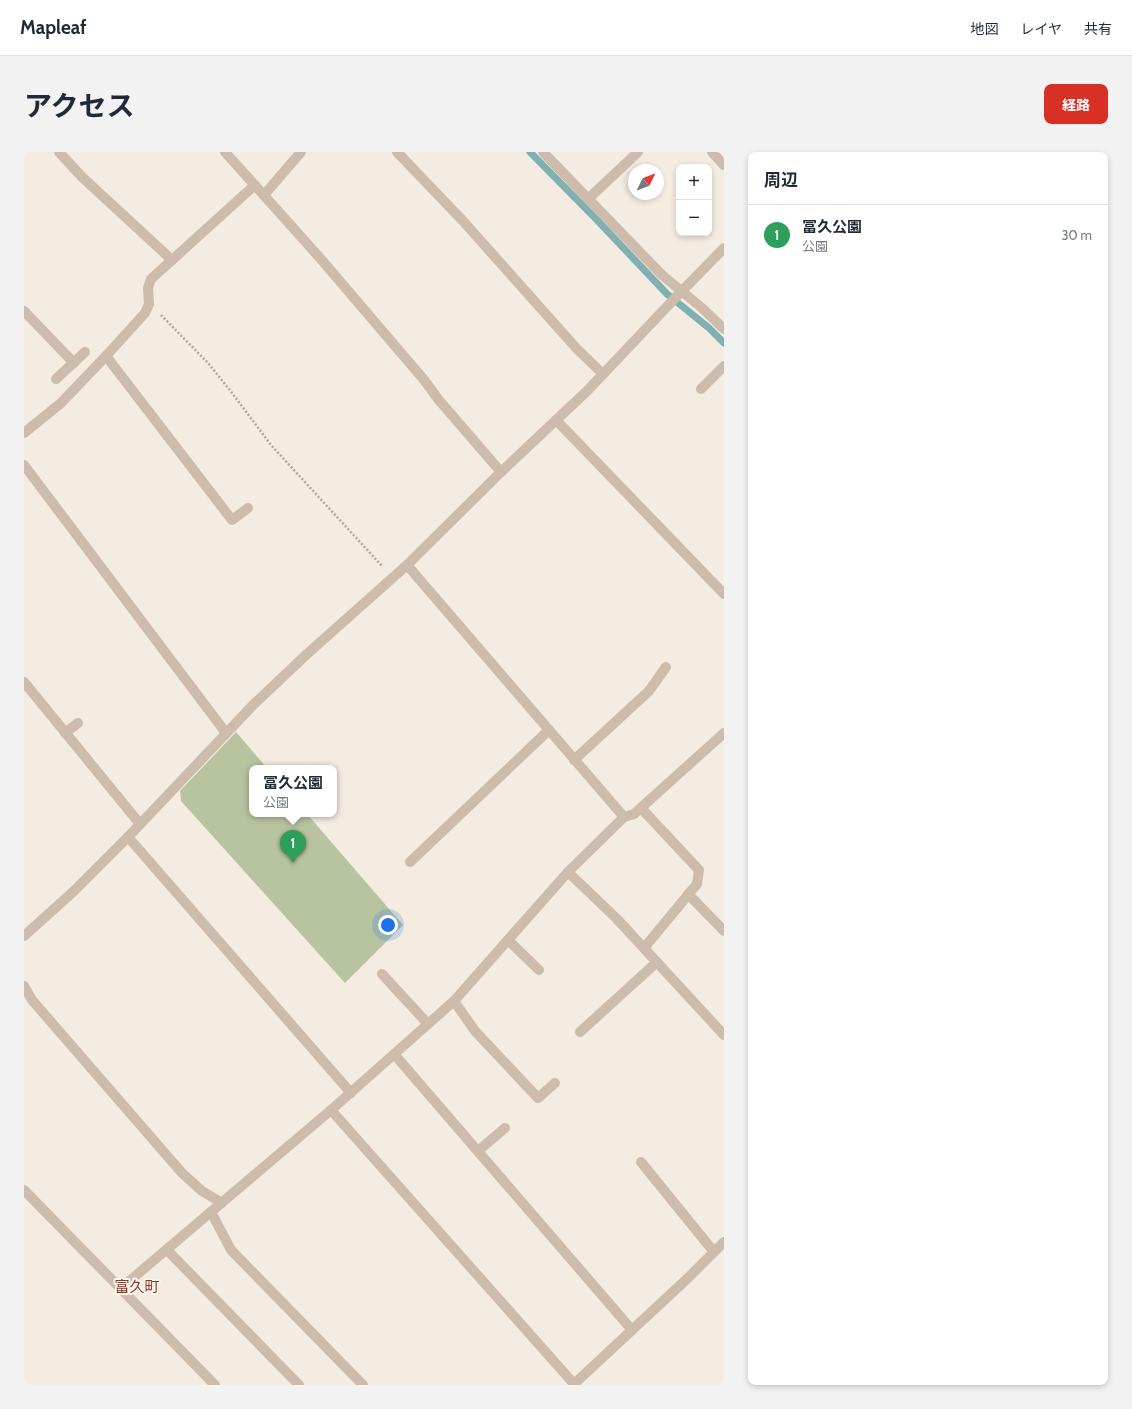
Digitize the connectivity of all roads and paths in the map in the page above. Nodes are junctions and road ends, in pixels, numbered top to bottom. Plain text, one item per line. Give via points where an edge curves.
1 (59, 152) edge
2 (225, 152) edge
3 (301, 152) edge
4 (397, 152) edge
5 (543, 152) edge
6 (638, 152) edge
7 (715, 153) edge
8 (724, 165) edge
9 (255, 185) junction
10 (264, 195) junction
11 (588, 199) junction
12 (724, 248) edge
13 (172, 260) junction
14 (679, 293) junction
15 (148, 304) junction
16 (24, 311) edge
17 (724, 329) edge
18 (85, 352) dead end
19 (106, 356) junction
20 (74, 363) junction
21 (724, 366) edge
22 (603, 374) junction
23 (56, 379) dead end
24 (701, 389) dead end
25 (556, 420) junction
26 (24, 433) edge
27 (24, 465) edge
28 (502, 472) junction
29 (248, 508) dead end
30 (407, 565) junction
31 (393, 578) junction
32 (724, 594) edge
33 (666, 667) dead end
34 (24, 682) edge
35 (78, 723) dead end
36 (549, 730) junction
37 (65, 733) junction
38 (226, 733) junction
39 (724, 733) edge
40 (574, 760) junction
41 (641, 808) junction
42 (624, 817) junction
43 (140, 824) junction
44 (128, 837) junction
45 (410, 862) dead end
46 (568, 872) junction
47 (688, 894) junction
48 (724, 931) edge
49 (24, 936) edge
50 (508, 940) junction
51 (644, 948) junction
52 (656, 962) junction
53 (540, 970) dead end
54 (382, 974) dead end
55 (24, 986) edge
56 (454, 1001) junction
57 (428, 1024) junction
58 (580, 1032) dead end
59 (724, 1035) edge
60 (394, 1054) junction
61 (555, 1083) dead end
62 (351, 1093) junction
63 (331, 1110) junction
64 (505, 1128) dead end
65 (478, 1151) junction
66 (641, 1162) dead end
67 (24, 1190) edge
68 (222, 1203) junction
69 (212, 1212) junction
70 (724, 1242) edge
71 (167, 1250) junction
72 (714, 1252) junction
73 (120, 1289) junction
74 (632, 1330) junction
75 (215, 1385) edge
76 (299, 1385) edge
77 (363, 1385) edge
78 (573, 1385) edge

1 - 13 street via 82,177
2 - 9 street
3 - 10 street
4 - 22 street via 577,349
5 - 11 street
6 - 11 street
7 - 8 street
9 - 10 street
9 - 13 street
10 - 28 street
11 - 14 street
12 - 14 street
13 - 15 street via 151,279
14 - 17 street via 702,308
14 - 22 street
15 - 19 street via 145,313
15 - 31 path via 158,311 208,364 272,445
16 - 20 street
18 - 20 street
19 - 26 street via 61,403
19 - 29 street via 232,520
20 - 23 street
21 - 24 street
22 - 25 street
25 - 28 street
25 - 32 street
27 - 38 street
28 - 30 street
30 - 31 street
30 - 36 street
31 - 38 street via 302,659
33 - 40 street via 649,691
34 - 37 street
35 - 37 street
36 - 40 street
36 - 45 street
37 - 43 street
38 - 43 street
39 - 41 street
40 - 42 street
41 - 42 street via 634,814
41 - 47 street via 699,870 697,884
42 - 46 street
43 - 44 street
44 - 49 street
44 - 62 street
46 - 50 street
46 - 51 street
47 - 48 street
47 - 51 street
50 - 53 street
50 - 56 street
51 - 52 street
52 - 58 street
52 - 59 street
54 - 57 street
55 - 68 street via 32,1000 182,1172 202,1191
56 - 57 street
56 - 61 street via 475,1032 538,1098
57 - 60 street
60 - 62 street
60 - 65 street
62 - 63 street
63 - 68 street
63 - 78 street
64 - 65 street
65 - 74 street
66 - 72 street
67 - 73 street
68 - 69 street
69 - 71 street
69 - 77 street via 232,1250
70 - 72 street
71 - 73 street
71 - 76 street
72 - 74 street
73 - 75 street
74 - 78 street

